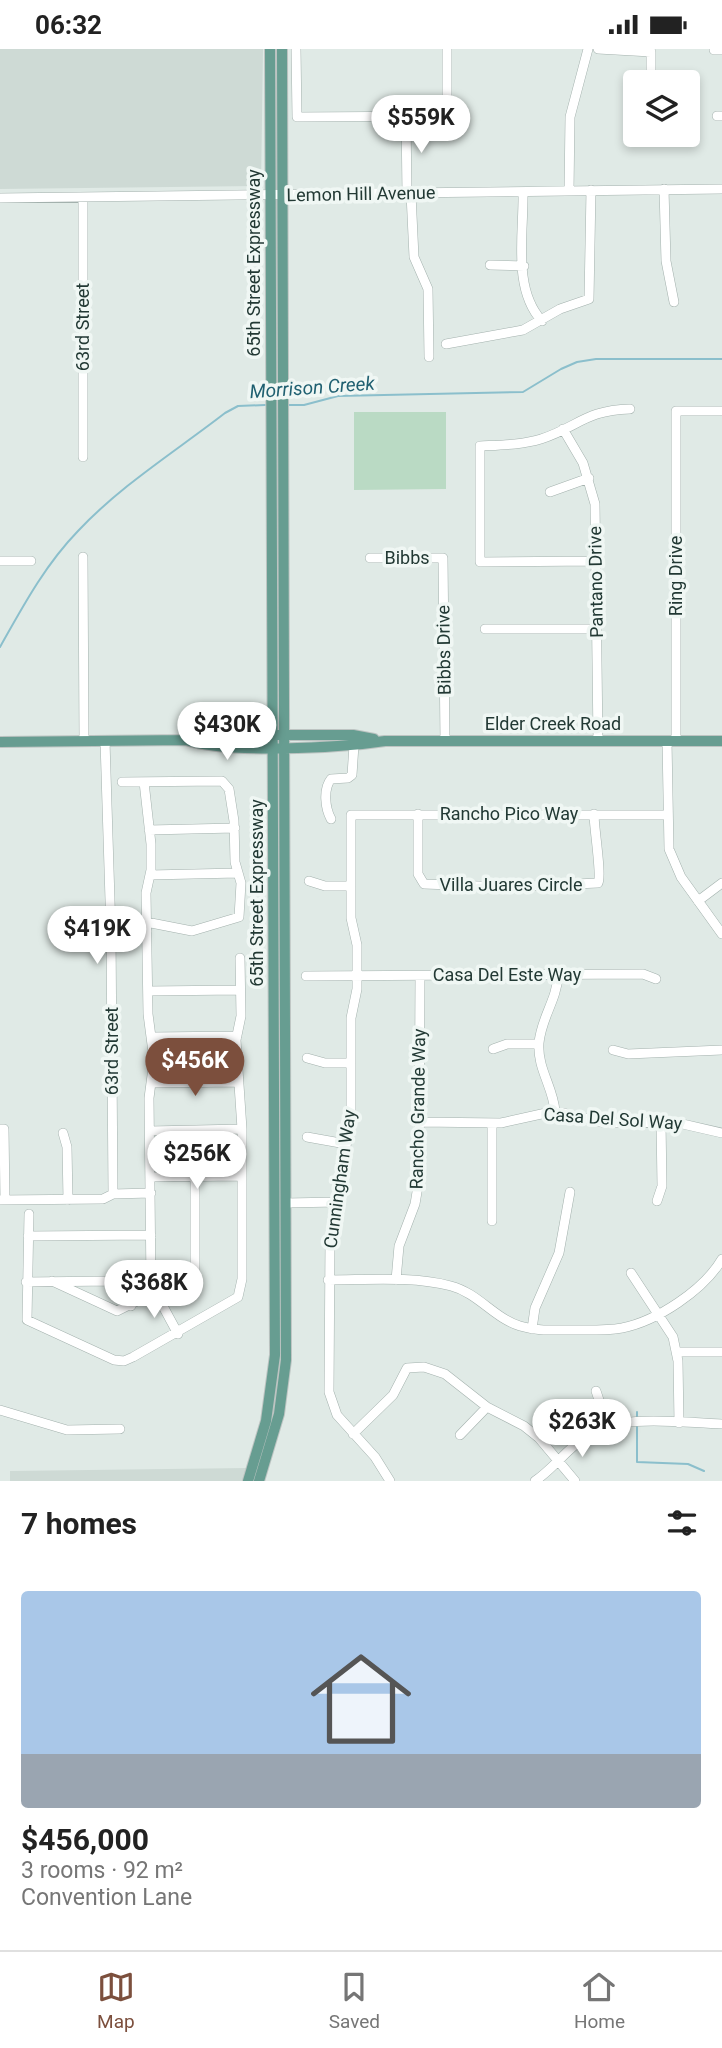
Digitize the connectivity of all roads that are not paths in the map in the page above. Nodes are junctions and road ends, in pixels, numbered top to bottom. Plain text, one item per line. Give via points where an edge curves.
1 (270, 49) edge
2 (282, 49) edge
3 (296, 49) edge
4 (447, 49) edge
5 (588, 49) edge
6 (598, 49) edge
7 (714, 50) edge
8 (722, 50) edge
9 (651, 70) edge
10 (406, 116) junction
11 (664, 189) junction
12 (722, 189) edge
13 (591, 190) junction
14 (523, 191) junction
15 (569, 191) junction
16 (409, 194) junction
17 (277, 195) junction
18 (83, 197) junction
19 (0, 198) edge
20 (490, 265) dead end
21 (524, 265) junction
22 (674, 302) dead end
23 (542, 321) junction
24 (446, 344) dead end
25 (429, 357) dead end
26 (630, 409) dead end
27 (722, 411) edge
28 (563, 429) junction
29 (83, 457) dead end
30 (589, 478) junction
31 (550, 492) dead end
32 (83, 557) dead end
33 (370, 558) dead end
34 (443, 558) joint
35 (0, 561) edge
36 (31, 561) dead end
37 (596, 561) junction
38 (485, 629) dead end
39 (597, 629) junction
40 (279, 740) junction
41 (84, 741) junction
42 (105, 741) junction
43 (385, 741) junction
44 (445, 741) junction
45 (598, 741) junction
46 (672, 741) junction
47 (722, 741) edge
48 (0, 742) edge
49 (354, 745) junction
50 (122, 782) dead end
51 (144, 782) junction
52 (418, 814) junction
53 (594, 814) junction
54 (351, 815) joint
55 (667, 815) junction
56 (331, 819) dead end
57 (235, 828) junction
58 (149, 829) junction
59 (238, 873) junction
60 (150, 875) junction
61 (309, 881) dead end
62 (722, 883) edge
63 (351, 886) junction
64 (698, 901) junction
65 (147, 926) junction
66 (111, 932) junction
67 (722, 934) edge
68 (240, 958) dead end
69 (558, 975) junction
70 (306, 976) dead end
71 (357, 976) junction
72 (420, 976) junction
73 (656, 979) dead end
74 (240, 990) junction
75 (148, 991) junction
76 (237, 1036) junction
77 (153, 1037) junction
78 (539, 1044) junction
79 (493, 1049) dead end
80 (613, 1050) dead end
81 (722, 1050) edge
82 (307, 1058) dead end
83 (351, 1063) junction
84 (237, 1082) junction
85 (153, 1083) junction
86 (555, 1111) junction
87 (419, 1122) junction
88 (662, 1122) junction
89 (492, 1123) junction
90 (0, 1129) edge
91 (242, 1129) junction
92 (149, 1131) junction
93 (63, 1133) dead end
94 (722, 1133) edge
95 (307, 1137) dead end
96 (346, 1145) junction
97 (242, 1176) junction
98 (150, 1177) junction
99 (195, 1177) junction
100 (570, 1192) dead end
101 (150, 1193) junction
102 (113, 1194) junction
103 (3, 1200) edge
104 (68, 1200) junction
105 (657, 1201) dead end
106 (338, 1202) junction
107 (286, 1203) junction
108 (29, 1214) dead end
109 (492, 1221) dead end
110 (151, 1235) junction
111 (28, 1236) junction
112 (722, 1259) edge
113 (631, 1273) dead end
114 (328, 1280) junction
115 (396, 1280) junction
116 (52, 1281) junction
117 (26, 1282) junction
118 (157, 1293) junction
119 (131, 1306) junction
120 (658, 1313) junction
121 (532, 1329) junction
122 (178, 1334) junction
123 (677, 1352) junction
124 (722, 1352) edge
125 (596, 1391) dead end
126 (487, 1407) junction
127 (0, 1410) edge
128 (679, 1423) junction
129 (722, 1424) edge
130 (608, 1427) junction
131 (120, 1429) dead end
132 (353, 1434) junction
133 (460, 1435) dead end
134 (558, 1461) junction
135 (248, 1481) edge
136 (259, 1481) edge
137 (390, 1481) edge
138 (535, 1481) edge
139 (575, 1481) edge

1 - 17 main road, 65th Street Expressway
2 - 17 main road, 65th Street Expressway
3 - 10 street via 297,117
4 - 10 street via 447,116
5 - 15 street via 570,117
6 - 9 street via 651,52
7 - 8 street
10 - 16 street
11 - 12 street, Lemon Hill Avenue
11 - 13 street, Lemon Hill Avenue
11 - 22 street via 666,261
13 - 15 street, Lemon Hill Avenue
13 - 23 street via 589,299
14 - 15 street, Lemon Hill Avenue
14 - 16 street, Lemon Hill Avenue
14 - 21 street
16 - 17 street, Lemon Hill Avenue
16 - 25 street via 414,257 428,289
17 - 18 street, Lemon Hill Avenue
17 - 40 main road, 65th Street Expressway
18 - 19 street, Lemon Hill Avenue
18 - 29 street, 63rd Street
20 - 21 street
21 - 23 street via 526,298
23 - 24 street via 523,330
26 - 28 street via 593,413
27 - 46 street, Ring Drive via 676,411
28 - 30 street, Pantano Drive
28 - 37 street via 523,443 480,446 480,562
30 - 31 street
30 - 37 street, Pantano Drive via 595,504
32 - 41 street
33 - 34 street, Bibbs
34 - 44 street, Bibbs Drive
35 - 36 street
37 - 39 street, Pantano Drive
38 - 39 street
39 - 45 street, Pantano Drive
40 - 42 main road, Elder Creek Road via 203,735 186,740
40 - 43 main road, Elder Creek Road via 354,735
40 - 49 main road, Elder Creek Road
40 - 107 main road, 65th Street Expressway
40 - 135 main road, 65th Street Expressway via 275,1355 266,1421
41 - 42 main road, Elder Creek Road
41 - 48 main road, Elder Creek Road
42 - 66 street, 63rd Street
43 - 44 main road, Elder Creek Road
43 - 49 main road, Elder Creek Road
44 - 45 main road, Elder Creek Road
45 - 46 main road, Elder Creek Road
46 - 47 main road, Elder Creek Road
46 - 55 street, Ring Drive
49 - 56 street via 352,775 331,779 327,786
50 - 51 street
51 - 57 street via 222,781 229,789
51 - 58 street
52 - 53 street, Rancho Pico Way
52 - 53 street, Villa Juares Circle via 418,874 424,884 506,887 598,883
52 - 54 street, Rancho Pico Way
53 - 55 street, Rancho Pico Way
54 - 63 street, Cunningham Way
55 - 64 street, Ring Drive via 672,859
57 - 58 street
57 - 59 street
58 - 60 street
59 - 60 street
59 - 65 street via 239,916 231,922 192,931
60 - 65 street
61 - 63 street
62 - 64 street
63 - 71 street, Cunningham Way
64 - 67 street, Ring Drive
65 - 66 street
65 - 75 street
66 - 102 street, 63rd Street
68 - 74 street
69 - 72 street, Casa Del Este Way
69 - 73 street, Casa Del Este Way via 643,974
69 - 78 street via 556,997
70 - 71 street, Casa Del Este Way
71 - 72 street, Casa Del Este Way
71 - 83 street, Cunningham Way
72 - 87 street, Rancho Grande Way
74 - 75 street
74 - 76 street
75 - 77 street
76 - 77 street
76 - 84 street
77 - 85 street
78 - 79 street
78 - 86 street via 540,1064
80 - 81 street via 628,1054
82 - 83 street
83 - 96 street, Cunningham Way
84 - 85 street
84 - 91 street
85 - 92 street
86 - 88 street, Casa Del Sol Way via 605,1123
86 - 89 street, Casa Del Sol Way
87 - 89 street, Casa Del Sol Way
87 - 115 street, Rancho Grande Way via 417,1194 399,1246
88 - 94 street, Casa Del Sol Way
88 - 105 street via 662,1186
89 - 109 street
90 - 103 street via 4,1129
91 - 92 street
91 - 97 street
92 - 98 street
93 - 104 street
95 - 96 street
96 - 106 street, Cunningham Way
97 - 99 street
97 - 122 street via 242,1289 231,1304
98 - 99 street
98 - 101 street
99 - 118 street via 195,1272
100 - 121 street via 559,1253 535,1308
101 - 102 street
101 - 110 street
102 - 104 street via 103,1199
103 - 104 street
106 - 107 street
106 - 114 street, Cunningham Way
107 - 136 main road, 65th Street Expressway via 285,1371 279,1414
108 - 111 street
110 - 111 street
110 - 118 street via 151,1285
111 - 117 street
112 - 120 street via 704,1282
113 - 120 street
114 - 115 street
114 - 132 street, Cunningham Way via 329,1392 333,1408
115 - 121 street via 460,1289 503,1318
116 - 117 street
116 - 119 street via 117,1311
116 - 119 street via 119,1282 125,1304
117 - 122 street via 27,1320 114,1360 124,1361
118 - 119 street
118 - 122 street
120 - 121 street via 609,1329
120 - 123 street
123 - 124 street
123 - 128 street
125 - 130 street
126 - 132 street via 445,1374 416,1366 407,1368 393,1395
126 - 133 street
126 - 134 street via 529,1430
127 - 131 street via 67,1430
128 - 129 street
128 - 130 street
130 - 134 street via 585,1437
132 - 137 street, Cunningham Way
134 - 138 street
134 - 139 street

